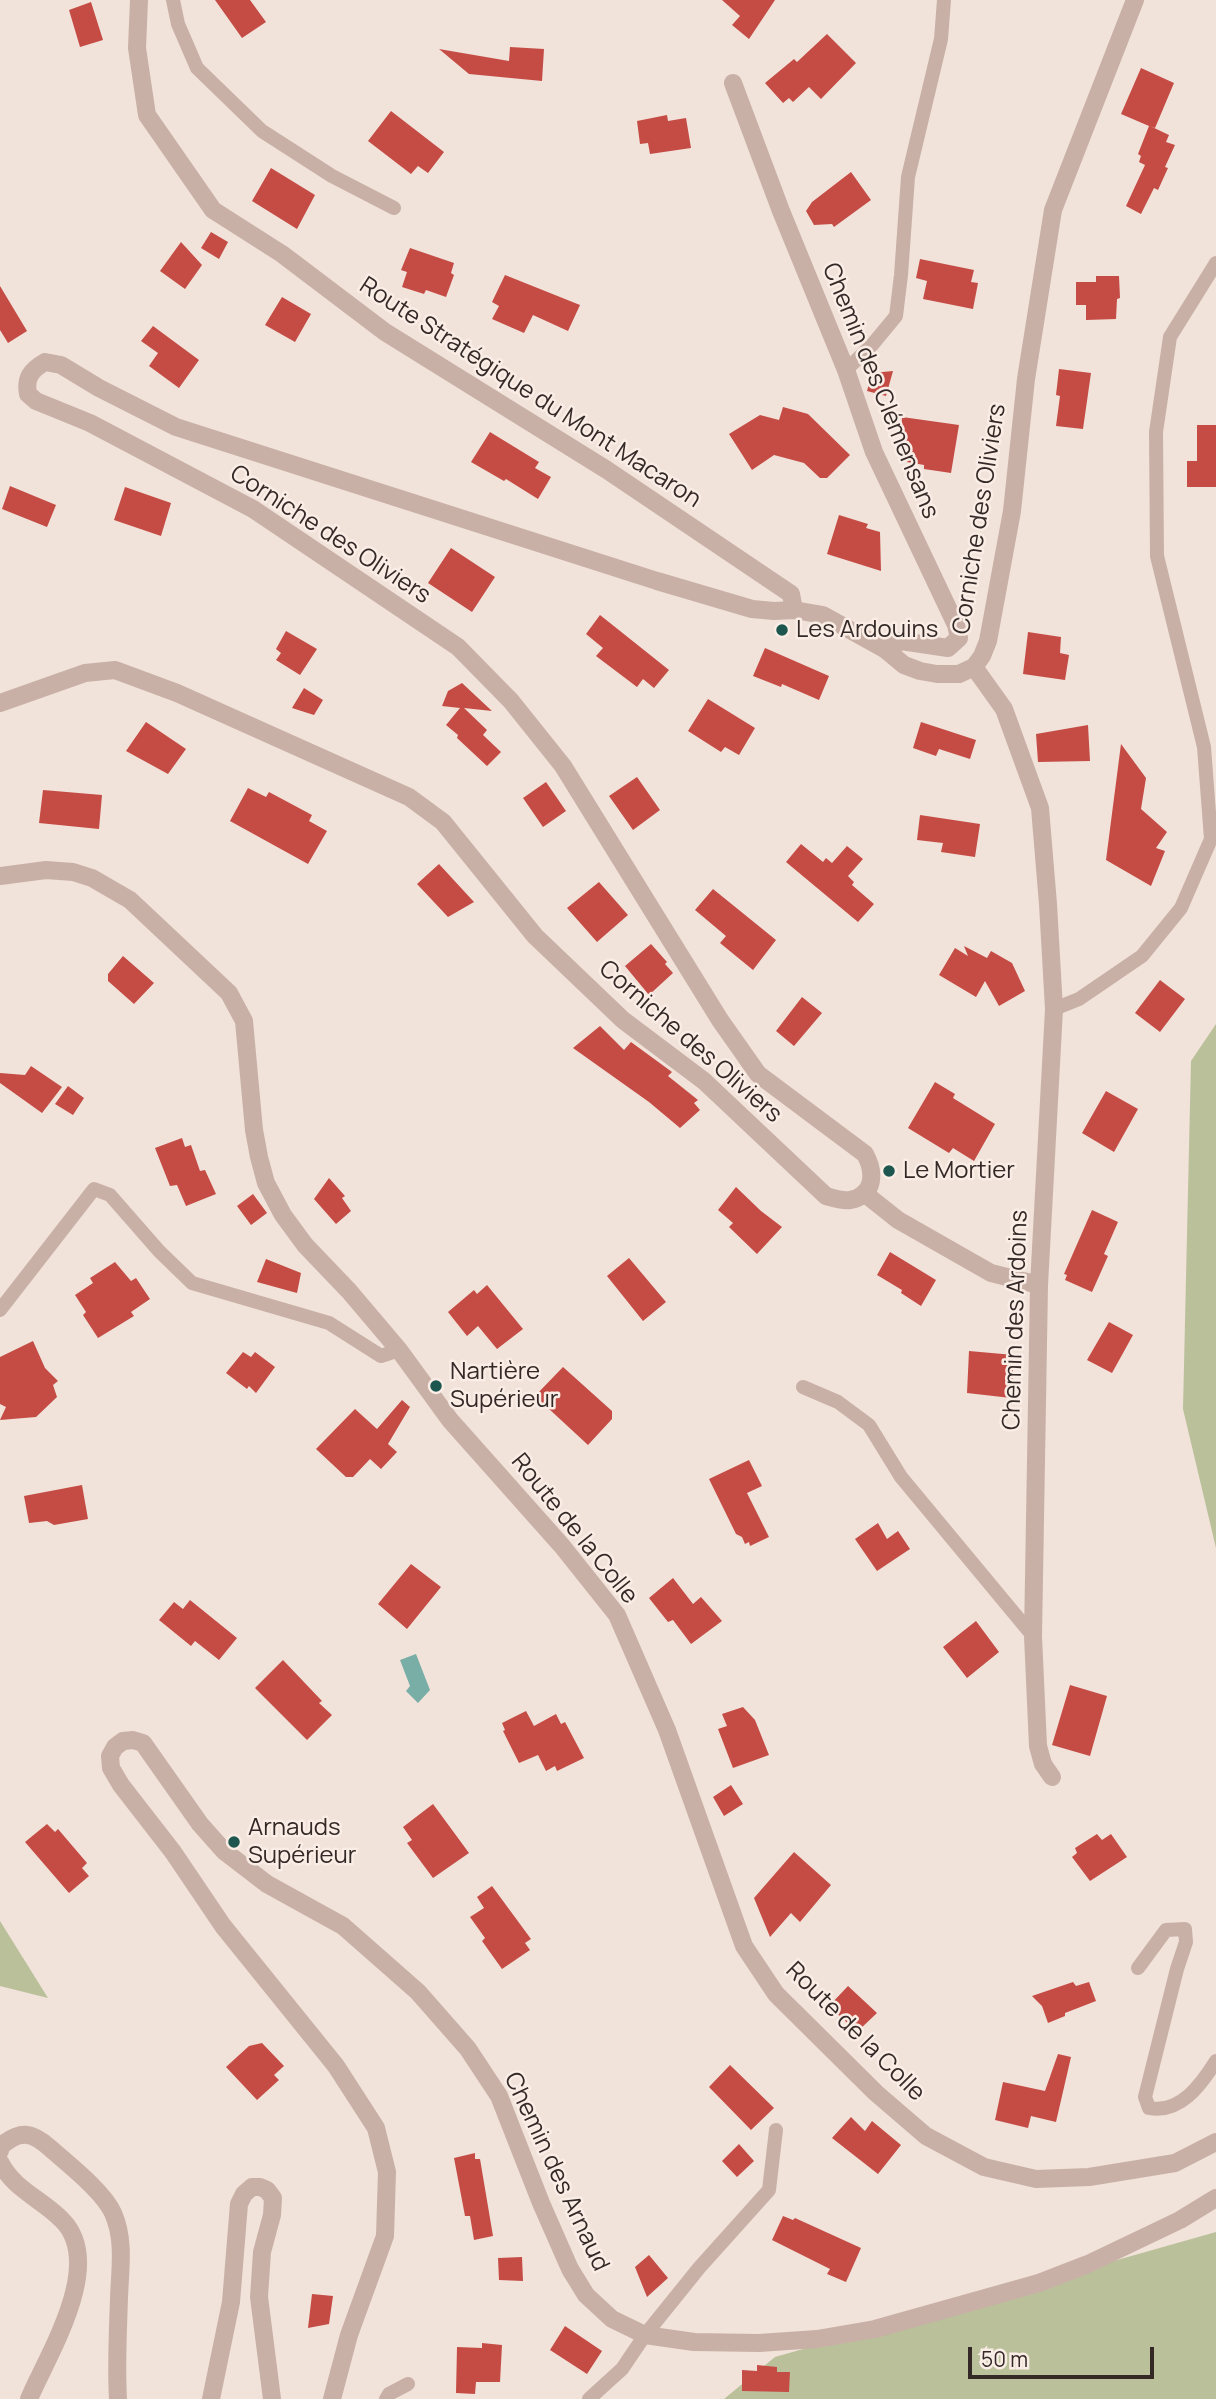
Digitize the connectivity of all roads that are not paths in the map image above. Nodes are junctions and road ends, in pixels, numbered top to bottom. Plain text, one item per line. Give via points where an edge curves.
1 (139, 0) edge
2 (173, 0) edge
3 (944, 0) edge
4 (1135, 0) edge
5 (733, 83) dead end
6 (394, 208) dead end
7 (1216, 263) edge
8 (846, 370) junction
9 (794, 610) junction
10 (886, 650) junction
11 (974, 667) junction
12 (0, 703) edge
13 (0, 876) edge
14 (1054, 1009) junction
15 (864, 1193) junction
16 (1039, 1285) junction
17 (0, 1310) edge
18 (399, 1350) junction
19 (803, 1387) dead end
20 (1033, 1636) junction
21 (1052, 1777) dead end
22 (1138, 1968) dead end
23 (1216, 2062) edge
24 (776, 2130) dead end
25 (1216, 2143) edge
26 (0, 2151) edge
27 (0, 2162) edge
28 (1216, 2198) edge
29 (645, 2335) junction
30 (408, 2384) dead end
31 (29, 2399) edge
32 (118, 2399) edge
33 (211, 2399) edge
34 (272, 2399) edge
35 (332, 2399) edge
36 (386, 2399) edge
37 (589, 2399) edge

1 - 9 street, Route Stratégique du Mont Macaron via 137,48 147,115 213,210 282,254 385,332 607,470 791,594
2 - 6 lane via 197,68 253,123 332,176
3 - 8 lane via 941,39 908,177 896,316
4 - 11 street, Corniche des Oliviers via 1053,211 1026,379 1012,511 988,641
5 - 8 street, Chemin des Clémensans
7 - 14 lane via 1170,337 1156,432 1157,556 1204,747 1211,839 1181,908 1142,956 1079,999
8 - 10 street, Chemin des Clémensans via 874,452 959,638 948,648 901,640
9 - 10 street, Corniche des Oliviers via 823,615
9 - 15 street, Corniche des Oliviers via 752,609 657,581 176,427 61,365 45,362 29,374 28,394 36,401 90,423 253,509 458,647 511,701 563,766 758,1074 864,1154 873,1177
10 - 11 street, Corniche des Oliviers via 904,665 929,673 959,674
11 - 14 street, Chemin des Ardoins via 1004,709 1040,808
12 - 15 street, Corniche des Oliviers via 85,673 115,670 409,797 443,822 535,936 623,1020 704,1081 826,1196 851,1200
13 - 18 street, Route de la Colle via 46,870 73,872 98,881 130,900 229,993 243,1021 254,1130 266,1183 289,1225
14 - 16 street, Chemin des Ardoins
15 - 16 street via 898,1220 991,1273
16 - 20 street, Chemin des Ardoins
17 - 18 lane via 94,1189 110,1195 192,1283 329,1323 381,1356
18 - 25 street, Route de la Colle via 450,1420 617,1615 667,1730 744,1946 776,1994 876,2093 926,2136 972,2161 1036,2179 1089,2177 1175,2162
19 - 20 lane via 838,1402 869,1425 901,1477
20 - 21 street, Chemin des Ardoins via 1038,1746
22 - 23 lane via 1166,1930 1185,1930 1186,1942 1145,2097 1149,2108 1163,2111 1183,2101
24 - 29 lane via 769,2190
26 - 32 street via 9,2139 21,2134 37,2136 113,2211 121,2242
27 - 31 street via 24,2191 63,2220 74,2239 79,2264 71,2306
28 - 29 street, Chemin des Arnaud via 1180,2220 1039,2283 875,2329 759,2343 694,2342
29 - 35 street, Chemin des Arnaud via 612,2319 586,2295 541,2203 499,2096 468,2049 418,1992 343,1926 267,1884 224,1851 143,1743 122,1741 110,1756 121,1785 222,1926 336,2066 376,2128 387,2172 385,2236 349,2335
29 - 37 lane via 622,2369
30 - 36 lane
33 - 34 street via 231,2302 239,2204 252,2187 260,2186 273,2198 258,2297

